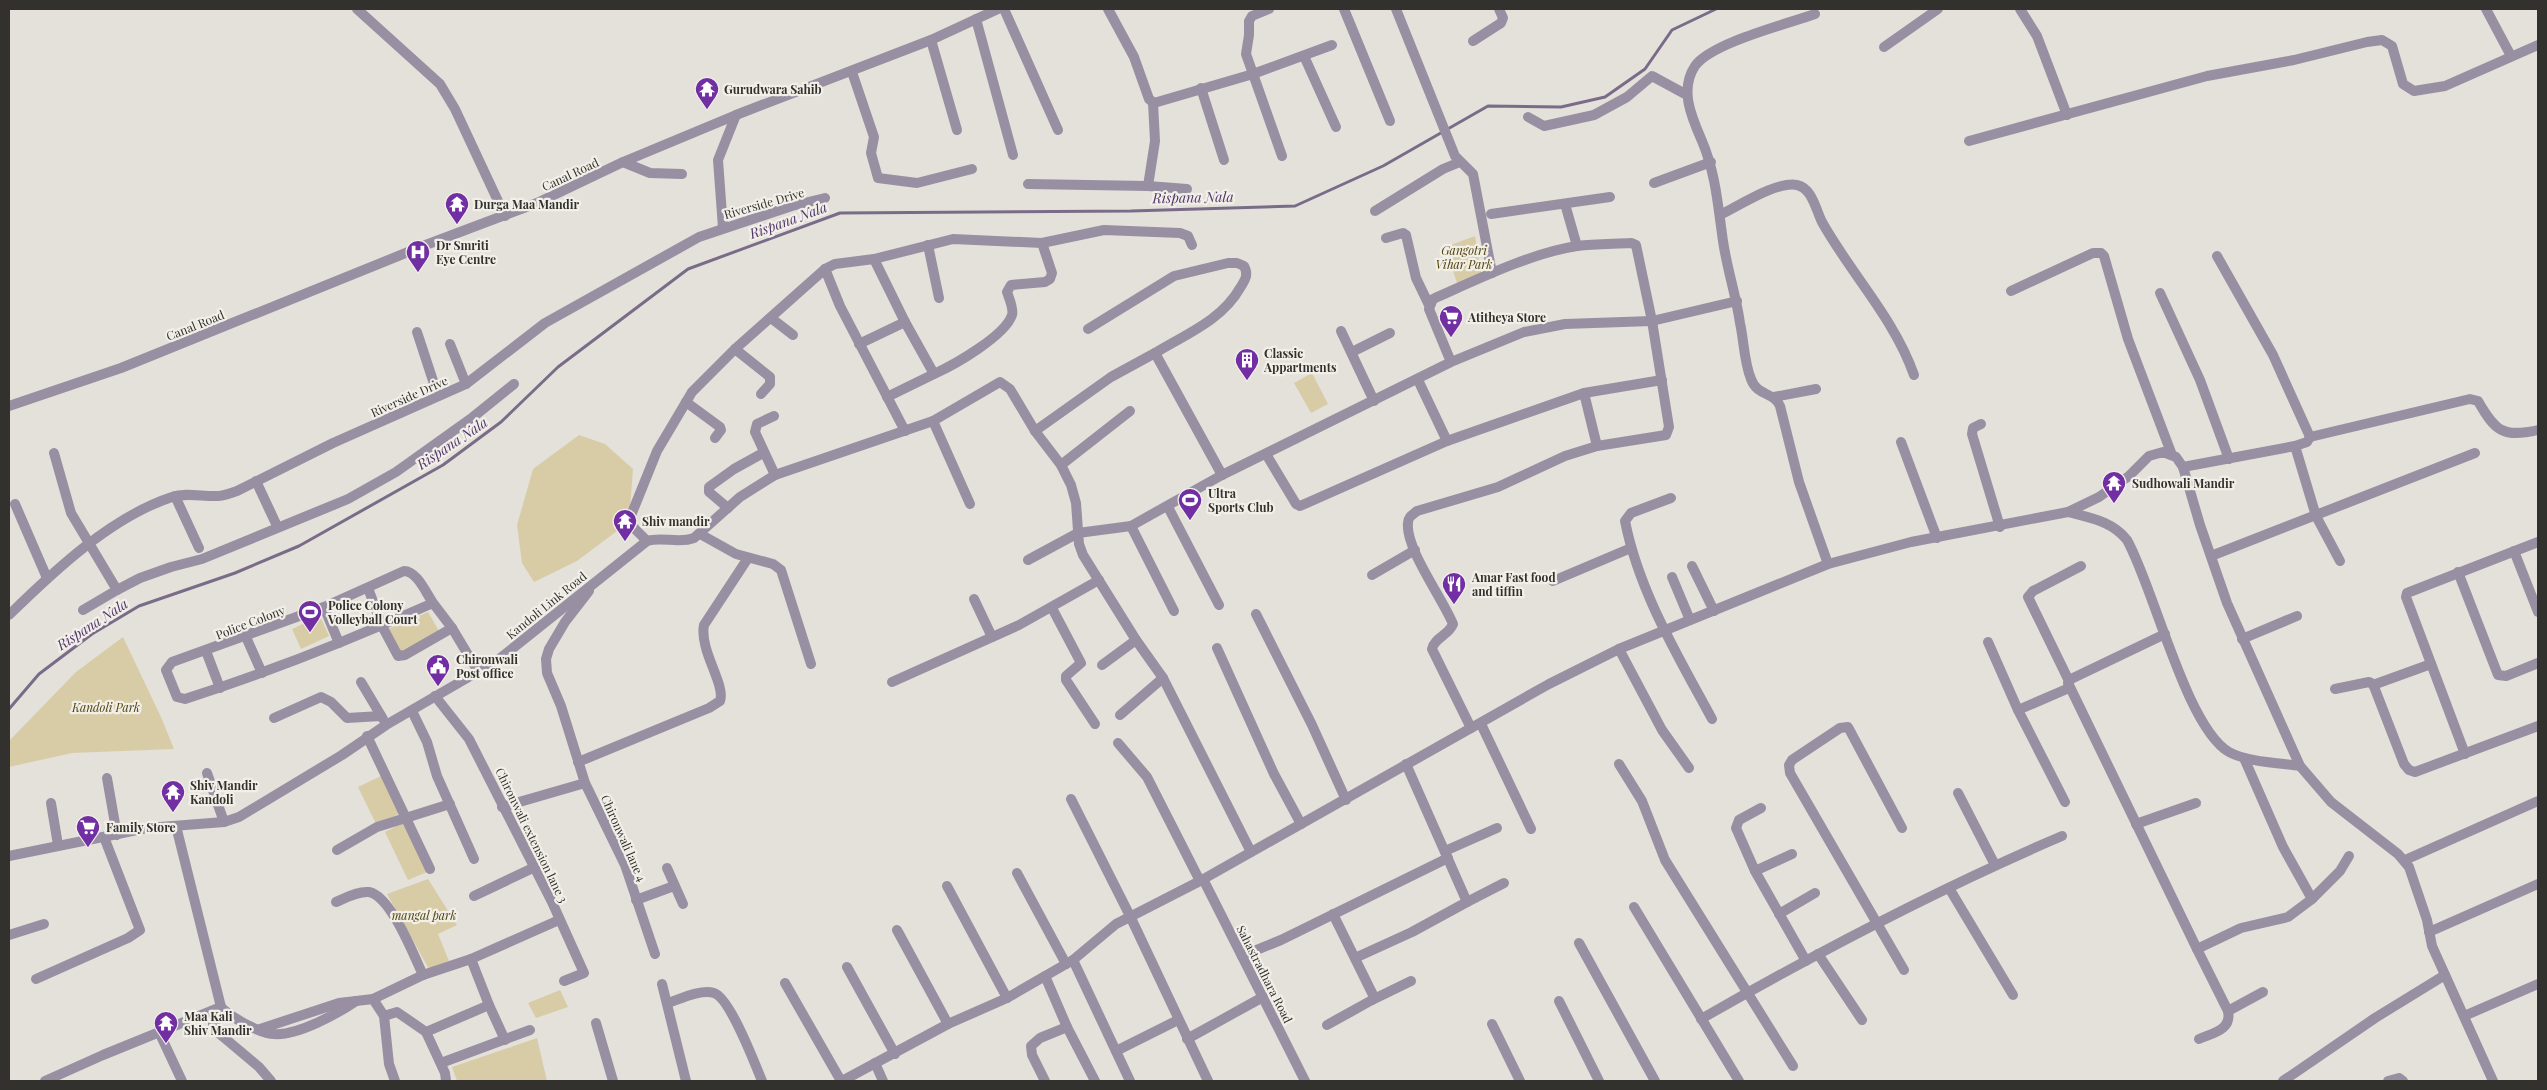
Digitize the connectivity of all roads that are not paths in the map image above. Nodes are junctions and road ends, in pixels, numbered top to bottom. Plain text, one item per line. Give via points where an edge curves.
1 (357, 9) edge
2 (998, 9) edge
3 (1004, 9) edge
4 (1108, 9) edge
5 (1269, 9) edge
6 (1344, 9) edge
7 (1396, 9) edge
8 (1499, 9) edge
9 (1938, 9) edge
10 (2020, 9) edge
11 (2486, 9) edge
12 (1816, 14) dead end
13 (976, 19) junction
14 (930, 40) junction
15 (1473, 41) dead end
16 (1332, 45) dead end
17 (2538, 45) edge
18 (1884, 47) dead end
19 (1304, 56) junction
20 (2511, 56) junction
21 (852, 72) junction
22 (1253, 74) junction
23 (1201, 88) junction
24 (1687, 95) junction
25 (1153, 103) junction
26 (736, 115) junction
27 (2067, 115) junction
28 (1528, 117) dead end
29 (1390, 121) dead end
30 (1336, 127) dead end
31 (957, 130) dead end
32 (1058, 130) dead end
33 (1969, 141) dead end
34 (1013, 155) dead end
35 (1282, 156) dead end
36 (1458, 159) junction
37 (1224, 160) dead end
38 (623, 162) junction
39 (1711, 162) junction
40 (972, 169) dead end
41 (682, 174) dead end
42 (1654, 183) dead end
43 (1028, 184) dead end
44 (1148, 186) junction
45 (1187, 189) dead end
46 (1610, 197) dead end
47 (825, 198) dead end
48 (1565, 204) junction
49 (1375, 211) dead end
50 (1491, 214) dead end
51 (1720, 215) junction
52 (505, 216) junction
53 (723, 228) junction
54 (1386, 238) dead end
55 (1042, 243) junction
56 (1192, 244) dead end
57 (928, 245) junction
58 (1577, 246) junction
59 (2217, 256) dead end
60 (874, 259) junction
61 (825, 269) junction
62 (1492, 273) junction
63 (2011, 291) dead end
64 (2160, 293) dead end
65 (939, 298) dead end
66 (1737, 302) junction
67 (1429, 305) junction
68 (771, 318) junction
69 (1652, 321) junction
70 (905, 322) junction
71 (1088, 329) dead end
72 (1341, 331) dead end
73 (417, 332) dead end
74 (1390, 333) dead end
75 (793, 335) dead end
76 (450, 344) dead end
77 (859, 344) junction
78 (735, 349) junction
79 (1352, 352) junction
80 (1155, 353) junction
81 (1450, 362) junction
82 (934, 374) junction
83 (1914, 375) dead end
84 (1418, 380) junction
85 (1662, 380) junction
86 (466, 384) junction
87 (514, 384) dead end
88 (1816, 389) dead end
89 (1584, 393) junction
90 (761, 394) dead end
91 (438, 396) junction
92 (887, 397) junction
93 (1774, 397) junction
94 (1374, 401) junction
95 (686, 402) junction
96 (9, 406) edge
97 (1130, 410) dead end
98 (774, 416) dead end
99 (933, 421) junction
100 (1981, 424) dead end
101 (2538, 430) edge
102 (905, 431) junction
103 (1035, 431) junction
104 (2310, 437) junction
105 (715, 438) dead end
106 (1447, 441) junction
107 (1901, 442) dead end
108 (1597, 446) junction
109 (2295, 446) junction
110 (54, 453) dead end
111 (763, 453) junction
112 (2475, 453) dead end
113 (1266, 454) junction
114 (2172, 455) junction
115 (2229, 459) junction
116 (1061, 465) junction
117 (2183, 467) junction
118 (775, 475) junction
119 (1222, 475) junction
120 (256, 481) junction
121 (175, 496) junction
122 (1671, 498) dead end
123 (15, 504) dead end
124 (970, 504) dead end
125 (1168, 507) junction
126 (728, 508) junction
127 (2068, 512) junction
128 (2316, 516) junction
129 (276, 526) junction
130 (1131, 526) junction
131 (2000, 527) junction
132 (1078, 533) junction
133 (700, 534) junction
134 (1937, 538) junction
135 (647, 541) junction
136 (2538, 542) edge
137 (88, 545) junction
138 (199, 548) dead end
139 (1631, 548) junction
140 (1415, 550) junction
141 (2514, 551) junction
142 (2210, 556) junction
143 (748, 558) junction
144 (1028, 560) dead end
145 (2340, 561) dead end
146 (1828, 564) junction
147 (1692, 566) dead end
148 (2081, 566) dead end
149 (2458, 572) junction
150 (1372, 575) dead end
151 (1672, 577) dead end
152 (47, 578) junction
153 (600, 578) junction
154 (1099, 580) junction
155 (1553, 581) dead end
156 (368, 588) junction
157 (117, 590) junction
158 (974, 599) dead end
159 (433, 603) junction
160 (1219, 605) dead end
161 (324, 607) junction
162 (1052, 608) junction
163 (83, 610) dead end
164 (1174, 611) dead end
165 (1714, 611) junction
166 (2538, 612) edge
167 (1256, 614) dead end
168 (9, 615) edge
169 (2297, 616) dead end
170 (1690, 620) junction
171 (382, 626) junction
172 (452, 628) junction
173 (1664, 631) junction
174 (2165, 634) junction
175 (246, 636) junction
176 (992, 637) junction
177 (2242, 639) junction
178 (1136, 640) junction
179 (1988, 642) dead end
180 (339, 643) junction
181 (1217, 648) dead end
182 (1620, 649) junction
183 (206, 652) junction
184 (2538, 663) edge
185 (811, 664) dead end
186 (2431, 664) junction
187 (1102, 665) dead end
188 (262, 673) junction
189 (479, 673) junction
190 (1163, 678) junction
191 (361, 682) dead end
192 (892, 682) dead end
193 (2069, 684) junction
194 (2374, 684) junction
195 (220, 688) junction
196 (2335, 689) dead end
197 (435, 696) junction
198 (2018, 710) junction
199 (412, 711) junction
200 (1120, 715) dead end
201 (274, 718) dead end
202 (1712, 719) dead end
203 (383, 720) junction
204 (1094, 724) dead end
205 (1481, 724) junction
206 (2538, 726) edge
207 (1471, 728) junction
208 (367, 736) junction
209 (1118, 744) dead end
210 (2464, 754) junction
211 (2244, 758) junction
212 (578, 762) junction
213 (1406, 764) junction
214 (1619, 764) dead end
215 (2300, 766) junction
216 (1689, 768) dead end
217 (207, 773) dead end
218 (107, 778) dead end
219 (585, 783) junction
220 (1958, 793) dead end
221 (1071, 799) dead end
222 (1346, 800) junction
223 (2538, 801) edge
224 (2064, 802) dead end
225 (51, 803) dead end
226 (2196, 803) dead end
227 (450, 804) junction
228 (502, 807) junction
229 (1761, 808) dead end
230 (407, 817) junction
231 (224, 822) junction
232 (1301, 824) junction
233 (2136, 824) junction
234 (176, 826) junction
235 (1497, 828) dead end
236 (1902, 828) dead end
237 (1531, 829) dead end
238 (117, 835) junction
239 (2062, 836) dead end
240 (104, 837) junction
241 (58, 845) junction
242 (337, 850) dead end
243 (1250, 852) junction
244 (1447, 854) junction
245 (1792, 854) dead end
246 (9, 856) edge
247 (2348, 856) dead end
248 (474, 859) dead end
249 (2405, 860) junction
250 (1995, 864) junction
251 (535, 867) junction
252 (667, 868) dead end
253 (430, 869) dead end
254 (1755, 871) junction
255 (1017, 873) dead end
256 (1201, 880) junction
257 (1504, 883) dead end
258 (2538, 884) edge
259 (674, 886) junction
260 (947, 886) dead end
261 (1949, 888) junction
262 (1815, 893) dead end
263 (474, 896) dead end
264 (2312, 899) junction
265 (636, 900) junction
266 (336, 902) dead end
267 (1467, 902) junction
268 (682, 904) dead end
269 (1634, 907) dead end
270 (1332, 914) junction
271 (1780, 914) junction
272 (1130, 916) junction
273 (559, 920) junction
274 (44, 924) dead end
275 (1876, 925) junction
276 (897, 930) dead end
277 (2429, 932) junction
278 (9, 935) edge
279 (1579, 943) dead end
280 (2197, 949) junction
281 (655, 954) dead end
282 (1818, 954) junction
283 (1242, 956) junction
284 (1355, 958) junction
285 (471, 959) junction
286 (1806, 961) junction
287 (1069, 962) junction
288 (847, 967) dead end
289 (1904, 970) dead end
290 (423, 975) junction
291 (2444, 975) junction
292 (1046, 976) junction
293 (36, 979) dead end
294 (564, 981) dead end
295 (1411, 981) dead end
296 (784, 983) dead end
297 (662, 984) dead end
298 (2538, 984) edge
299 (1748, 992) junction
300 (2263, 992) dead end
301 (2013, 995) dead end
302 (1263, 997) junction
303 (1007, 998) junction
304 (373, 999) junction
305 (1372, 1000) junction
306 (1559, 1001) dead end
307 (668, 1003) junction
308 (489, 1005) junction
309 (223, 1009) junction
310 (2228, 1011) junction
311 (384, 1016) junction
312 (2464, 1016) junction
313 (1701, 1019) junction
314 (1178, 1020) junction
315 (1862, 1020) dead end
316 (596, 1023) dead end
317 (948, 1024) junction
318 (1492, 1024) dead end
319 (1327, 1025) dead end
320 (1067, 1028) junction
321 (530, 1030) dead end
322 (159, 1032) junction
323 (426, 1032) junction
324 (1188, 1039) junction
325 (505, 1040) junction
326 (2199, 1040) dead end
327 (1116, 1051) junction
328 (895, 1054) junction
329 (441, 1063) junction
330 (875, 1063) junction
331 (1793, 1066) dead end
332 (45, 1081) edge
333 (182, 1081) edge
334 (271, 1081) edge
335 (396, 1081) edge
336 (446, 1081) edge
337 (613, 1081) edge
338 (686, 1081) edge
339 (762, 1081) edge
340 (842, 1081) edge
341 (883, 1081) edge
342 (1045, 1081) edge
343 (1095, 1081) edge
344 (1130, 1081) edge
345 (1208, 1081) edge
346 (1305, 1081) edge
347 (1520, 1081) edge
348 (1599, 1081) edge
349 (1655, 1081) edge
350 (1738, 1081) edge
351 (2283, 1081) edge
352 (2388, 1081) edge
353 (2404, 1081) edge
354 (2493, 1081) edge

1 - 52 street via 440,84
2 - 13 street, Canal Road
3 - 32 street
4 - 25 street via 1131,50 1149,100
5 - 22 street via 1248,20 1246,54
6 - 29 street
7 - 36 street
8 - 15 street via 1503,18 1501,23
9 - 18 street
10 - 27 street via 2037,36
11 - 20 street
12 - 24 street via 1710,52 1694,68
13 - 14 street, Canal Road
13 - 34 street
14 - 21 street, Canal Road
14 - 31 street
16 - 19 street
17 - 20 street
19 - 22 street
19 - 30 street
20 - 27 street via 2445,86 2414,91 2403,84 2392,46 2377,40 2208,76
21 - 26 street, Canal Road
21 - 40 street via 874,137 871,153 878,178 917,183
22 - 23 street
22 - 35 street
23 - 25 street
23 - 37 street
24 - 28 street via 1652,76 1627,97 1594,115 1544,126
24 - 39 street via 1695,128
25 - 44 street via 1155,141
26 - 38 street, Canal Road
26 - 53 street via 718,160
27 - 33 street
36 - 49 street
36 - 62 street via 1474,178
38 - 41 street via 650,174
38 - 52 street, Canal Road
39 - 42 street
39 - 51 street
43 - 44 street
44 - 45 street
46 - 48 street
47 - 53 street, Riverside Drive
48 - 50 street
48 - 58 street
51 - 66 street
51 - 83 street via 1771,190 1795,185 1805,189 1832,240 1895,335
52 - 96 street, Canal Road via 121,368
53 - 86 street, Riverside Drive via 670,252 545,323
54 - 67 street via 1402,233 1406,235 1416,278
55 - 56 street via 1104,230 1180,233 1188,236
55 - 57 street via 962,238
55 - 82 street via 1052,272 1050,278 1045,282 1011,285 1007,292 1012,315 1008,321 973,354
57 - 60 street
57 - 65 street
58 - 62 street
58 - 69 street via 1631,243 1636,246
59 - 104 street via 2273,355
60 - 61 street via 835,264
60 - 70 street
61 - 68 street
61 - 77 street
62 - 67 street via 1433,299
63 - 114 street via 2093,253 2104,256 2128,338
64 - 115 street via 2200,380
66 - 69 street
66 - 93 street via 1750,376 1757,389
67 - 81 street
68 - 75 street
68 - 78 street
69 - 81 street via 1547,326
69 - 85 street
70 - 77 street
70 - 82 street
71 - 80 street via 1174,276 1228,263 1242,264 1246,276 1227,307
72 - 79 street
73 - 91 street
74 - 79 street
76 - 86 street
77 - 92 street
78 - 90 street via 770,377 770,384
78 - 95 street
79 - 94 street
80 - 103 street via 1111,377
80 - 119 street
81 - 84 street
82 - 92 street
84 - 94 street
84 - 106 street
85 - 89 street
85 - 108 street via 1670,427 1666,435
86 - 91 street, Riverside Drive
87 - 129 street via 396,472 348,498
88 - 93 street
89 - 106 street
89 - 108 street
91 - 120 street, Riverside Drive
92 - 102 street
93 - 146 street via 1780,406 1800,482
94 - 113 street
95 - 105 street via 720,426
95 - 135 street via 657,451 630,518 632,526
97 - 116 street
98 - 111 street via 755,427
99 - 102 street
99 - 103 street via 994,384 1005,383
99 - 124 street
100 - 131 street via 1974,427 1972,434
101 - 104 street via 2520,434 2501,430 2490,422 2478,401 2470,399
102 - 118 street
103 - 116 street
104 - 109 street via 2307,442
106 - 113 street via 1300,506
107 - 134 street
108 - 140 street via 1550,462 1498,487 1417,511 1410,516 1407,525
109 - 115 street
109 - 128 street
110 - 137 street via 72,513
111 - 118 street
111 - 126 street via 710,487 709,492
112 - 128 street
113 - 119 street
114 - 117 street
114 - 127 street via 2163,452 2150,456 2099,497
115 - 117 street
116 - 132 street via 1074,495
117 - 142 street
118 - 126 street
119 - 125 street
120 - 121 street, Riverside Drive via 220,496
120 - 129 street
121 - 137 street, Riverside Drive via 130,517
121 - 138 street
122 - 139 street via 1626,517
123 - 152 street
125 - 130 street
125 - 160 street
126 - 133 street
127 - 131 street
127 - 174 street via 2099,521 2121,533 2129,544
128 - 142 street
128 - 145 street
129 - 157 street via 202,559 171,567
130 - 132 street
130 - 164 street
131 - 134 street
132 - 144 street
132 - 154 street via 1083,555
133 - 135 street via 686,541
133 - 143 street
134 - 146 street
135 - 153 street, Kandoli Link Road
136 - 141 street
137 - 152 street, Riverside Drive
137 - 157 street
139 - 155 street
139 - 173 street
140 - 150 street
140 - 207 street via 1453,624 1432,649
141 - 149 street
141 - 166 street
142 - 177 street
143 - 185 street via 773,564 781,570
143 - 212 street via 704,625 702,634 721,693 720,701
146 - 165 street
147 - 165 street
148 - 193 street via 2033,590 2028,597
149 - 184 street via 2498,676
149 - 186 street via 2407,593
151 - 170 street
152 - 168 street, Riverside Drive
153 - 189 street, Kandoli Link Road
153 - 212 street, Chironwali lane 4 via 560,630 546,659 547,673
154 - 162 street
154 - 178 street
156 - 159 street, Police Colony via 408,571
156 - 161 street, Police Colony
156 - 171 street
157 - 163 street
158 - 176 street
159 - 171 street
159 - 172 street
161 - 175 street, Police Colony
161 - 180 street
162 - 176 street
162 - 204 street via 1081,663 1066,676 1066,680
165 - 170 street
167 - 222 street
169 - 177 street
170 - 173 street
171 - 172 street via 396,653 402,656
171 - 180 street
172 - 189 street
173 - 182 street
173 - 202 street
174 - 193 street
174 - 211 street via 2187,690 2207,728 2218,744
175 - 183 street, Police Colony
175 - 188 street
176 - 192 street
177 - 215 street
178 - 187 street
178 - 190 street
179 - 198 street
180 - 188 street
181 - 232 street via 1274,774
182 - 205 street via 1549,684
182 - 216 street via 1662,730
183 - 195 street
183 - 195 street, Police Colony via 172,662 166,670 180,698
186 - 194 street
186 - 210 street
188 - 195 street
189 - 197 street, Kandoli Link Road
190 - 200 street
190 - 243 street
191 - 203 street
193 - 198 street
193 - 233 street
194 - 196 street via 2369,682
194 - 210 street via 2409,770 2415,772
197 - 199 street, Kandoli Link Road
197 - 228 street, Chironwali extension lane 3 via 469,739
198 - 224 street
199 - 203 street, Kandoli Link Road
199 - 227 street
201 - 203 street via 321,697 347,718
203 - 208 street, Kandoli Link Road
205 - 207 street
205 - 237 street
206 - 210 street
207 - 213 street
208 - 230 street
208 - 231 street, Kandoli Link Road via 342,755 239,817
209 - 256 street, Sahastradhara Road via 1147,777
211 - 215 street
211 - 264 street via 2283,847
212 - 219 street, Chironwali lane 4
213 - 222 street
213 - 244 street
214 - 299 street via 1642,800 1665,860
215 - 249 street via 2331,802
217 - 231 street
218 - 238 street
219 - 228 street
219 - 265 street, Chironwali lane 4 via 624,865
220 - 250 street
221 - 272 street
222 - 232 street
223 - 249 street
225 - 241 street
226 - 233 street
227 - 230 street
227 - 248 street
228 - 251 street, Chironwali extension lane 3
229 - 254 street via 1739,820 1736,826
230 - 242 street via 377,827
230 - 253 street
231 - 234 street, Kandoli Link Road
232 - 243 street
233 - 280 street
234 - 238 street, Kandoli Link Road
234 - 309 street
235 - 244 street
236 - 275 street via 1848,727 1840,728 1789,765 1790,773
238 - 240 street, Kandoli Link Road
239 - 250 street
240 - 241 street, Kandoli Link Road
240 - 293 street via 140,930
241 - 246 street, Kandoli Link Road
243 - 256 street
244 - 267 street
244 - 270 street
245 - 254 street
247 - 264 street via 2340,871
249 - 277 street
250 - 261 street
251 - 263 street
251 - 273 street, Chironwali extension lane 3
252 - 259 street
254 - 271 street
255 - 287 street
256 - 272 street
256 - 283 street, Sahastradhara Road
257 - 267 street
258 - 277 street
259 - 265 street
259 - 268 street
260 - 303 street
261 - 275 street
261 - 301 street
262 - 271 street
264 - 280 street via 2288,917 2236,929
265 - 281 street, Chironwali lane 4
266 - 290 street via 364,892 370,892 383,901
267 - 284 street
269 - 313 street
270 - 283 street
270 - 284 street
271 - 286 street
272 - 287 street
272 - 314 street
273 - 285 street
273 - 294 street, Chironwali extension lane 3 via 584,973
274 - 278 street
275 - 282 street
275 - 289 street
276 - 317 street
277 - 291 street
279 - 349 street
280 - 310 street
282 - 286 street
282 - 315 street
283 - 302 street, Sahastradhara Road
284 - 305 street via 1373,995
285 - 290 street
285 - 308 street
286 - 299 street
287 - 292 street
287 - 327 street
288 - 328 street
290 - 304 street
291 - 312 street
291 - 351 street
292 - 303 street
292 - 320 street
295 - 305 street
296 - 340 street
297 - 307 street
298 - 312 street
299 - 313 street
299 - 331 street
300 - 310 street
302 - 324 street
302 - 346 street, Sahastradhara Road
303 - 317 street
304 - 309 street via 356,1001 286,1033 273,1034
304 - 311 street
305 - 319 street
306 - 348 street
307 - 338 street
307 - 339 street via 712,992 719,996 738,1025
308 - 323 street
308 - 325 street
309 - 322 street
309 - 334 street via 213,1024 216,1030
310 - 326 street via 2230,1019 2226,1026
311 - 323 street via 394,1012 401,1014
311 - 335 street via 389,1064
312 - 354 street
313 - 350 street
314 - 324 street
314 - 327 street
316 - 337 street
317 - 328 street
318 - 347 street
320 - 342 street via 1040,1038 1031,1046
320 - 343 street
321 - 325 street
322 - 332 street
322 - 333 street
323 - 329 street
324 - 345 street
325 - 329 street
327 - 344 street
328 - 330 street
329 - 336 street
330 - 340 street
330 - 341 street
352 - 353 street via 2398,1078

